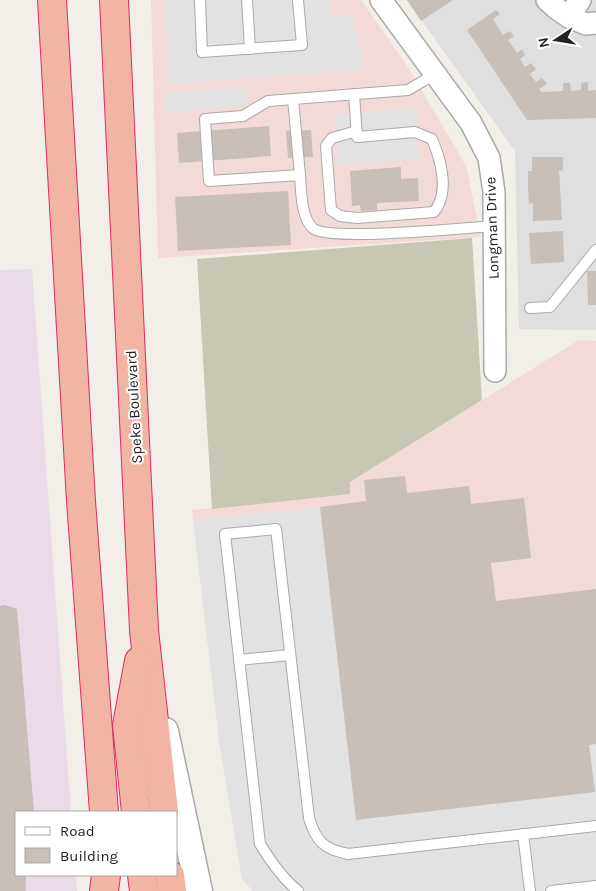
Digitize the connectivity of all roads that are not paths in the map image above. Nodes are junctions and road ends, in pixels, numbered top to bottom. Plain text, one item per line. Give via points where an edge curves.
1 (52, 0) edge
2 (114, 0) edge
3 (200, 0) edge
4 (247, 0) edge
5 (298, 0) edge
6 (381, 0) edge
7 (547, 0) edge
8 (575, 8) edge
9 (596, 23) edge
10 (250, 49) junction
11 (435, 74) junction
12 (354, 94) junction
13 (294, 98) junction
14 (357, 132) junction
15 (300, 175) junction
16 (494, 226) junction
17 (596, 250) edge
18 (530, 308) dead end
19 (495, 371) dead end
20 (144, 630) junction
21 (290, 655) junction
22 (239, 660) junction
23 (104, 811) edge
24 (136, 811) edge
25 (164, 811) edge
26 (596, 826) edge
27 (523, 834) junction
28 (108, 876) edge
29 (108, 876) edge
30 (142, 876) edge
31 (170, 876) edge
32 (596, 886) edge
33 (104, 891) edge
34 (110, 891) edge
35 (144, 891) edge
36 (172, 891) edge
37 (199, 891) edge
38 (298, 891) edge
39 (530, 891) edge
40 (551, 891) edge

1 - 23 highway
2 - 20 highway, Speke Boulevard
3 - 10 lane via 202,52
4 - 10 lane
5 - 10 lane via 302,45
6 - 11 street, Longman Drive
7 - 8 street via 556,8
8 - 9 street via 586,24
11 - 12 lane via 408,90
11 - 16 street, Longman Drive via 471,123 489,158
12 - 13 lane
12 - 14 lane
13 - 15 lane
13 - 15 lane via 268,101 243,116 205,119 209,181
14 - 14 lane via 357,137 415,132 432,139 442,179 440,204 434,212 357,218 340,216 332,210 326,146 332,138
15 - 16 lane via 305,216 314,229 324,232 349,235
16 - 19 street, Longman Drive
17 - 18 lane via 550,307
20 - 24 highway via 127,725
20 - 25 highway, Speke Boulevard
20 - 37 street
21 - 22 lane
21 - 22 lane via 276,529 225,534
21 - 27 lane via 309,818 314,835 325,846 348,854
22 - 38 lane via 260,844 271,863
26 - 27 lane
27 - 39 lane
28 - 33 highway
29 - 34 highway
30 - 35 highway
31 - 36 highway
32 - 40 lane

